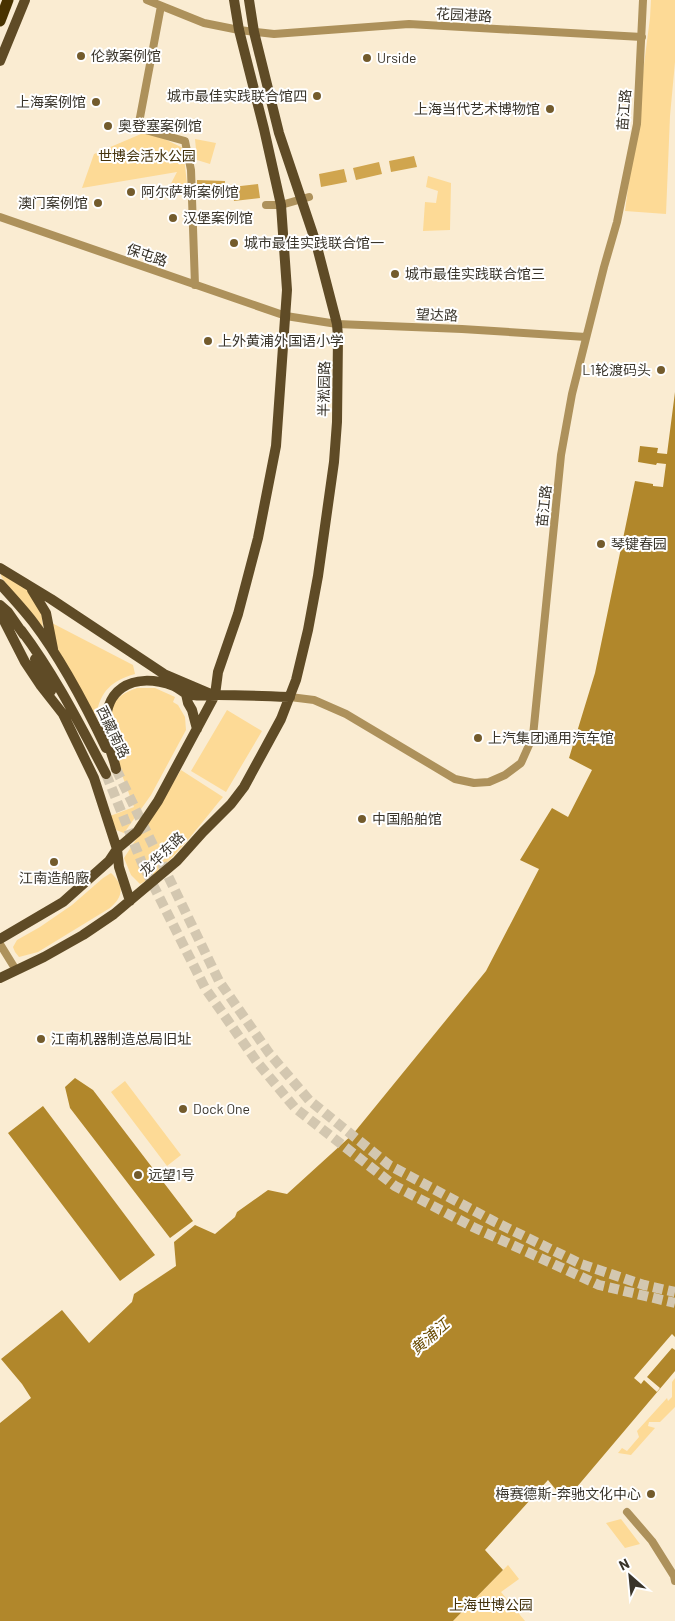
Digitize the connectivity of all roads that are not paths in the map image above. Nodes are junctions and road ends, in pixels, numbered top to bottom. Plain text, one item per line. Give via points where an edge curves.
1 (8, 0) edge
2 (25, 0) edge
3 (147, 0) edge
4 (234, 0) edge
5 (249, 0) edge
6 (643, 0) edge
7 (161, 6) junction
8 (0, 21) edge
9 (239, 30) junction
10 (254, 32) junction
11 (642, 37) junction
12 (0, 61) edge
13 (305, 199) junction
14 (266, 205) dead end
15 (281, 205) junction
16 (0, 217) edge
17 (195, 285) junction
18 (286, 316) junction
19 (337, 324) junction
20 (586, 337) junction
21 (0, 568) edge
22 (0, 584) edge
23 (30, 587) junction
24 (2, 613) edge
25 (21, 630) junction
26 (55, 655) junction
27 (186, 694) junction
28 (215, 695) junction
29 (290, 697) junction
30 (63, 714) junction
31 (197, 729) junction
32 (111, 772) junction
33 (117, 849) junction
34 (130, 901) junction
35 (0, 939) edge
36 (0, 944) edge
37 (16, 970) junction
38 (0, 978) edge
39 (627, 1512) dead end
40 (675, 1581) edge

1 - 8 highway
2 - 12 main road
3 - 7 street, 花园港路
4 - 9 main road
5 - 10 main road, 半淞园路
6 - 11 street, 苗江路
7 - 9 street, 花园港路 via 204,23
7 - 17 street via 138,128 185,141 191,170
9 - 10 street, 花园港路
9 - 15 main road
10 - 11 street, 花园港路 via 300,33 409,24
10 - 13 main road, 半淞园路 via 279,133
11 - 20 street, 苗江路 via 637,124 617,222
13 - 15 street
13 - 19 main road, 半淞园路
14 - 15 street
15 - 18 main road
16 - 17 street, 保屯路
17 - 18 street, 保屯路
18 - 19 street, 望达路
18 - 28 main road via 276,446 258,538 238,614 218,672
19 - 20 street, 望达路
19 - 29 main road, 半淞园路 via 334,462 308,630
20 - 29 street, 苗江路 via 561,455 533,736 521,763 489,782 455,779 346,714 314,700
21 - 23 main road, 西藏南路
22 - 26 main road, 西藏南路 via 33,622
23 - 26 main road via 46,613
23 - 28 main road, 西藏南路 via 164,674
24 - 25 main road
24 - 30 main road via 25,662
25 - 30 main road
25 - 32 main road
26 - 32 main road, 西藏南路 via 85,704
27 - 28 main road, 西藏南路
27 - 31 main road
27 - 32 main road, 西藏南路 via 175,687 149,681 136,681 119,690 106,714
28 - 29 main road, 西藏南路
28 - 31 main road
29 - 34 main road, 龙华东路 via 239,793 177,861
30 - 33 main road via 94,778
31 - 33 main road via 138,832
33 - 34 main road via 119,868
33 - 35 main road via 109,861 63,902
34 - 37 main road, 龙华东路 via 83,935
36 - 37 street
37 - 38 main road, 龙华东路
39 - 40 street via 652,1541

